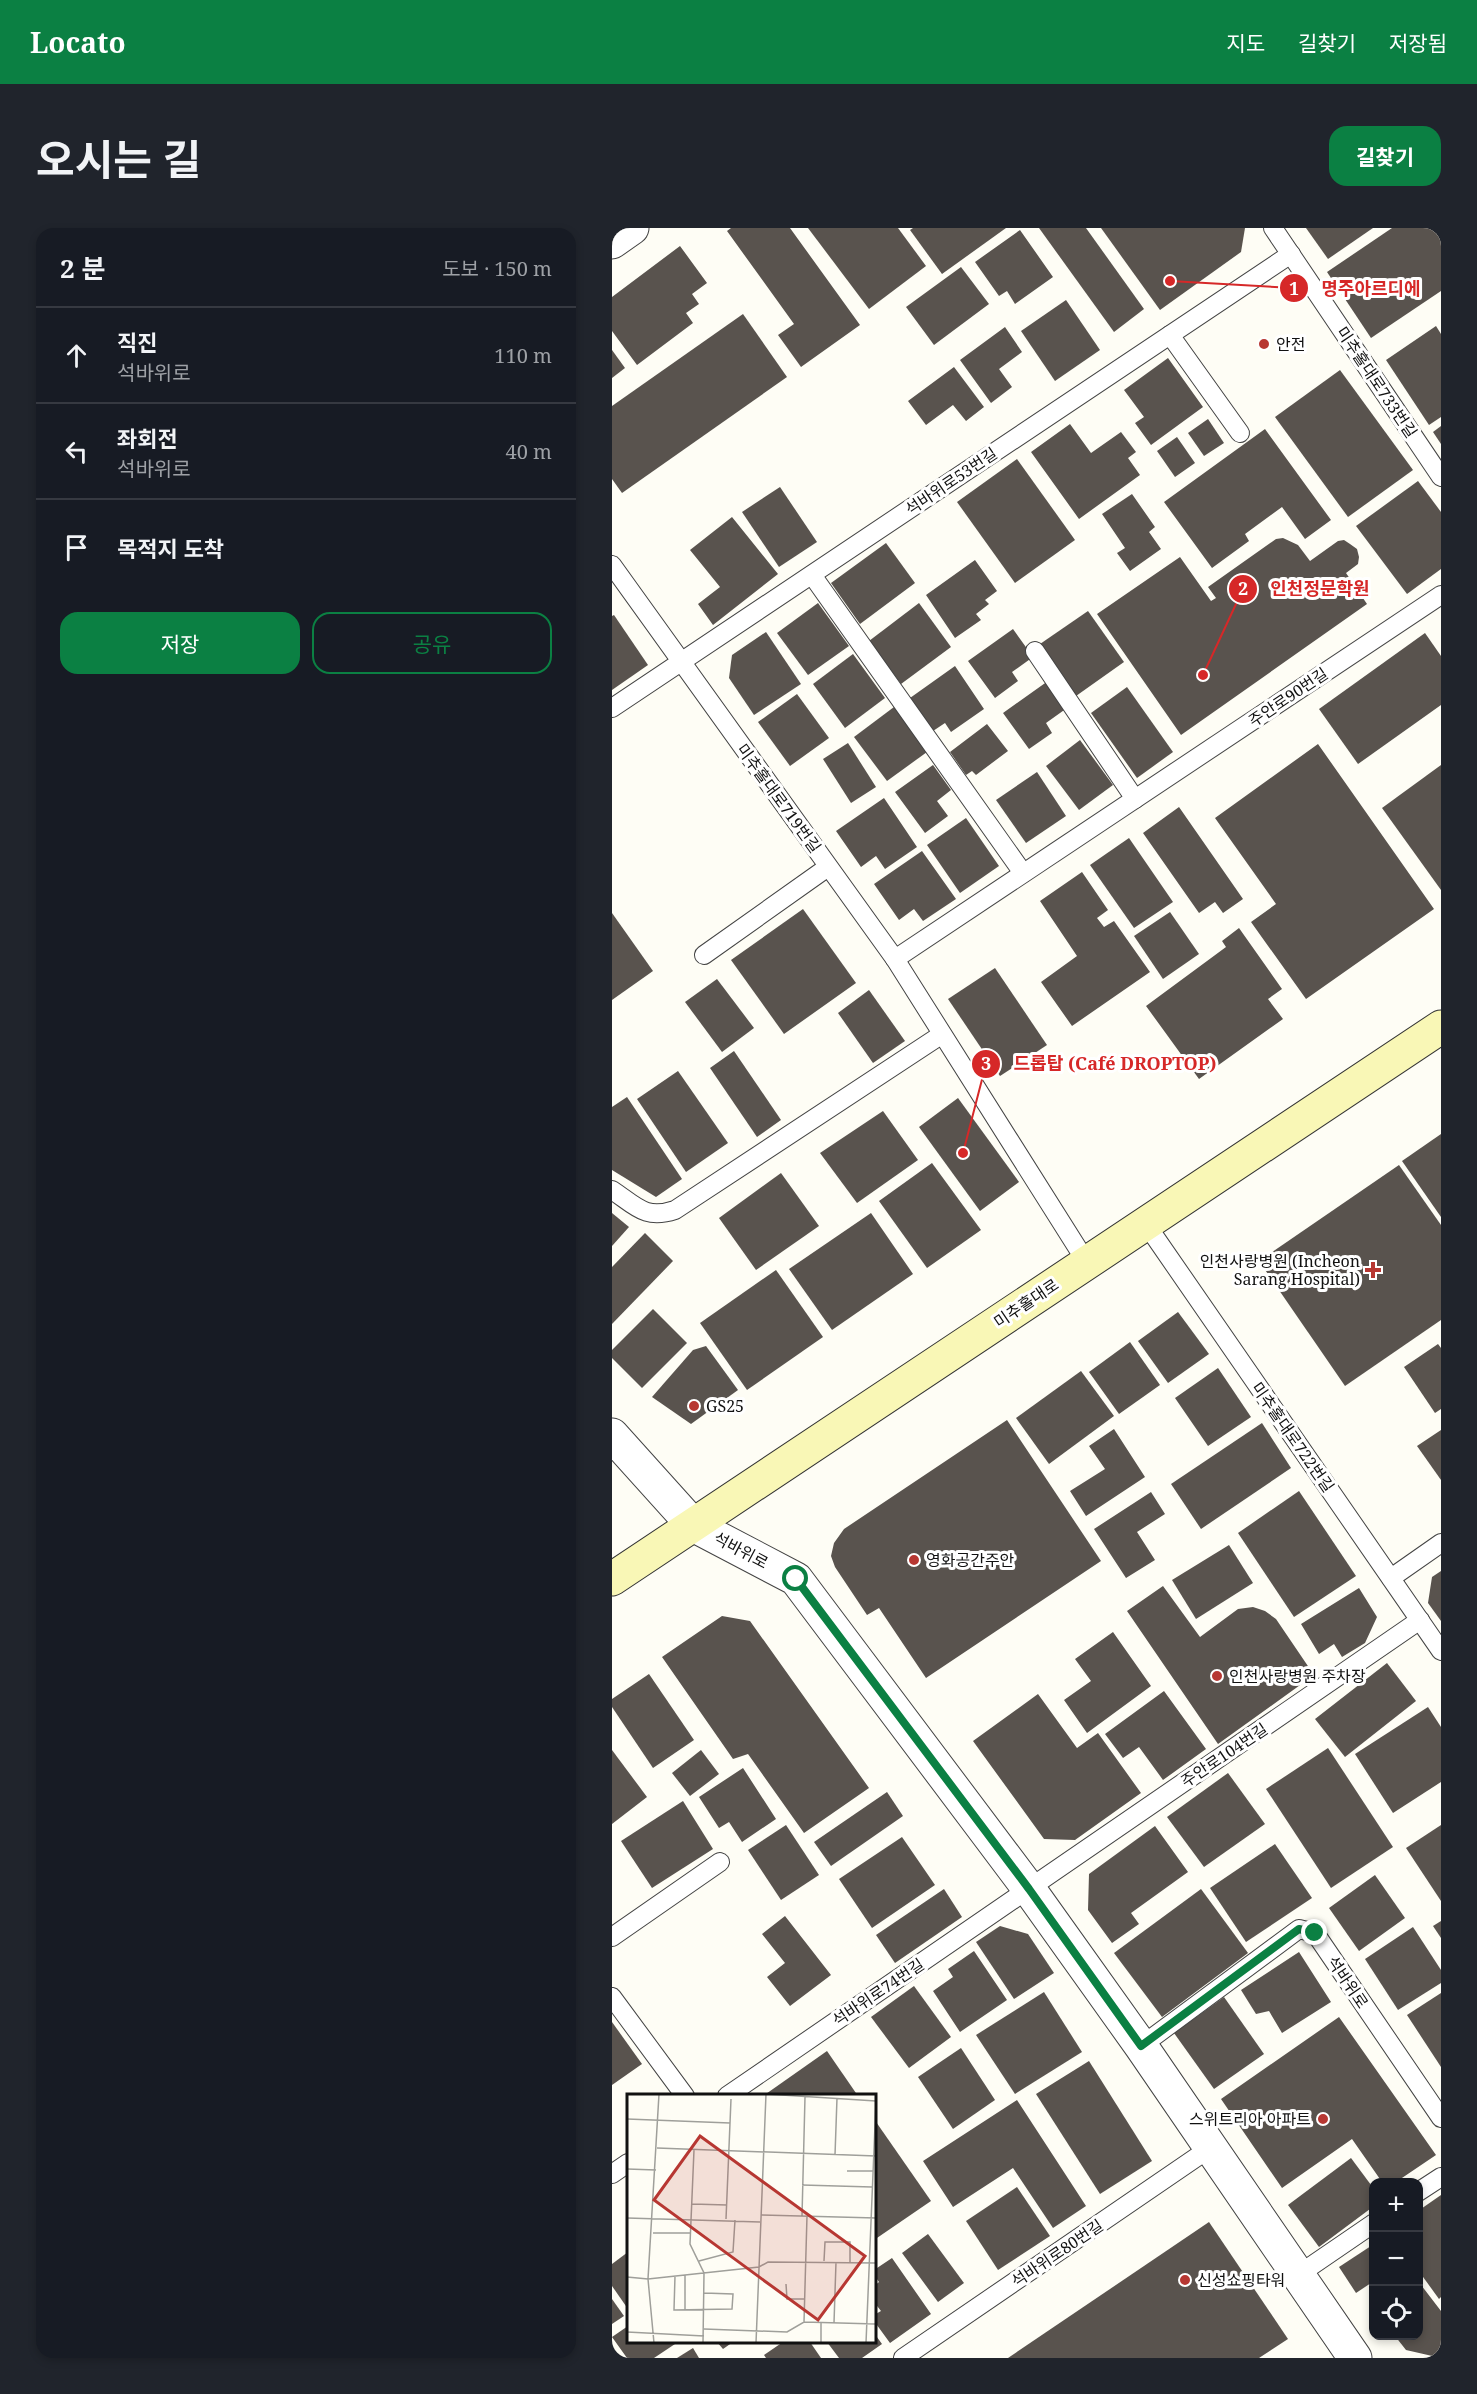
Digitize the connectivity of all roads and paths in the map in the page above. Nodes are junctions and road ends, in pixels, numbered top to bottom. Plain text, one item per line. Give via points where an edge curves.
1 (632, 228) edge
2 (1273, 228) edge
3 (612, 242) edge
4 (1291, 255) junction
5 (1170, 335) junction
6 (1240, 433) dead end
7 (1441, 477) edge
8 (612, 565) edge
9 (812, 575) junction
10 (1441, 595) edge
11 (1035, 651) dead end
12 (681, 662) junction
13 (612, 708) edge
14 (1135, 799) junction
15 (828, 867) junction
16 (1023, 873) junction
17 (704, 955) dead end
18 (895, 959) junction
19 (1441, 1027) edge
20 (941, 1035) junction
21 (612, 1190) edge
22 (1146, 1224) junction
23 (1087, 1263) junction
24 (612, 1435) edge
25 (693, 1525) junction
26 (1441, 1543) edge
27 (1391, 1578) junction
28 (612, 1579) edge
29 (1420, 1620) junction
30 (1441, 1651) edge
31 (720, 1862) dead end
32 (1029, 1889) junction
33 (612, 1937) edge
34 (612, 1997) edge
35 (1141, 2046) junction
36 (684, 2094) edge
37 (730, 2094) edge
38 (1441, 2118) edge
39 (1210, 2148) junction
40 (627, 2164) edge
41 (612, 2174) edge
42 (1441, 2177) edge
43 (1423, 2189) edge
44 (1369, 2226) edge
45 (1298, 2275) junction
46 (903, 2358) edge
47 (1355, 2358) edge

1 - 3 street
2 - 4 lane, 미추홀대로733번길
4 - 5 lane, 석바위로53번길
4 - 7 lane, 미추홀대로733번길
5 - 6 lane
5 - 9 lane, 석바위로53번길
8 - 12 lane, 미추홀대로719번길
9 - 12 lane, 석바위로53번길
9 - 16 lane
10 - 14 lane, 주안로90번길
11 - 14 lane
12 - 13 lane, 석바위로53번길
12 - 15 lane, 미추홀대로719번길
14 - 16 lane, 주안로90번길
15 - 17 lane
15 - 18 lane, 미추홀대로719번길
16 - 18 lane, 주안로90번길
18 - 20 lane, 미추홀대로719번길
19 - 22 main road, 미추홀대로
20 - 21 lane via 675,1209 658,1216
20 - 23 lane, 미추홀대로719번길
22 - 23 main road, 미추홀대로
22 - 27 lane, 미추홀대로722번길
23 - 25 main road, 미추홀대로
24 - 25 street, 석바위로
25 - 28 main road, 미추홀대로
25 - 32 street, 석바위로 via 796,1579
26 - 27 lane
27 - 29 lane, 미추홀대로722번길
29 - 30 lane, 미추홀대로722번길
29 - 32 lane, 주안로104번길
31 - 33 lane
32 - 35 street, 석바위로
32 - 37 lane, 석바위로74번길
34 - 36 lane
35 - 38 lane, 석바위로 via 1299,1929 1315,1933
35 - 39 street, 석바위로
39 - 45 street, 석바위로
39 - 46 lane, 석바위로80번길
40 - 41 lane
42 - 43 lane
44 - 45 lane
45 - 47 street, 석바위로

